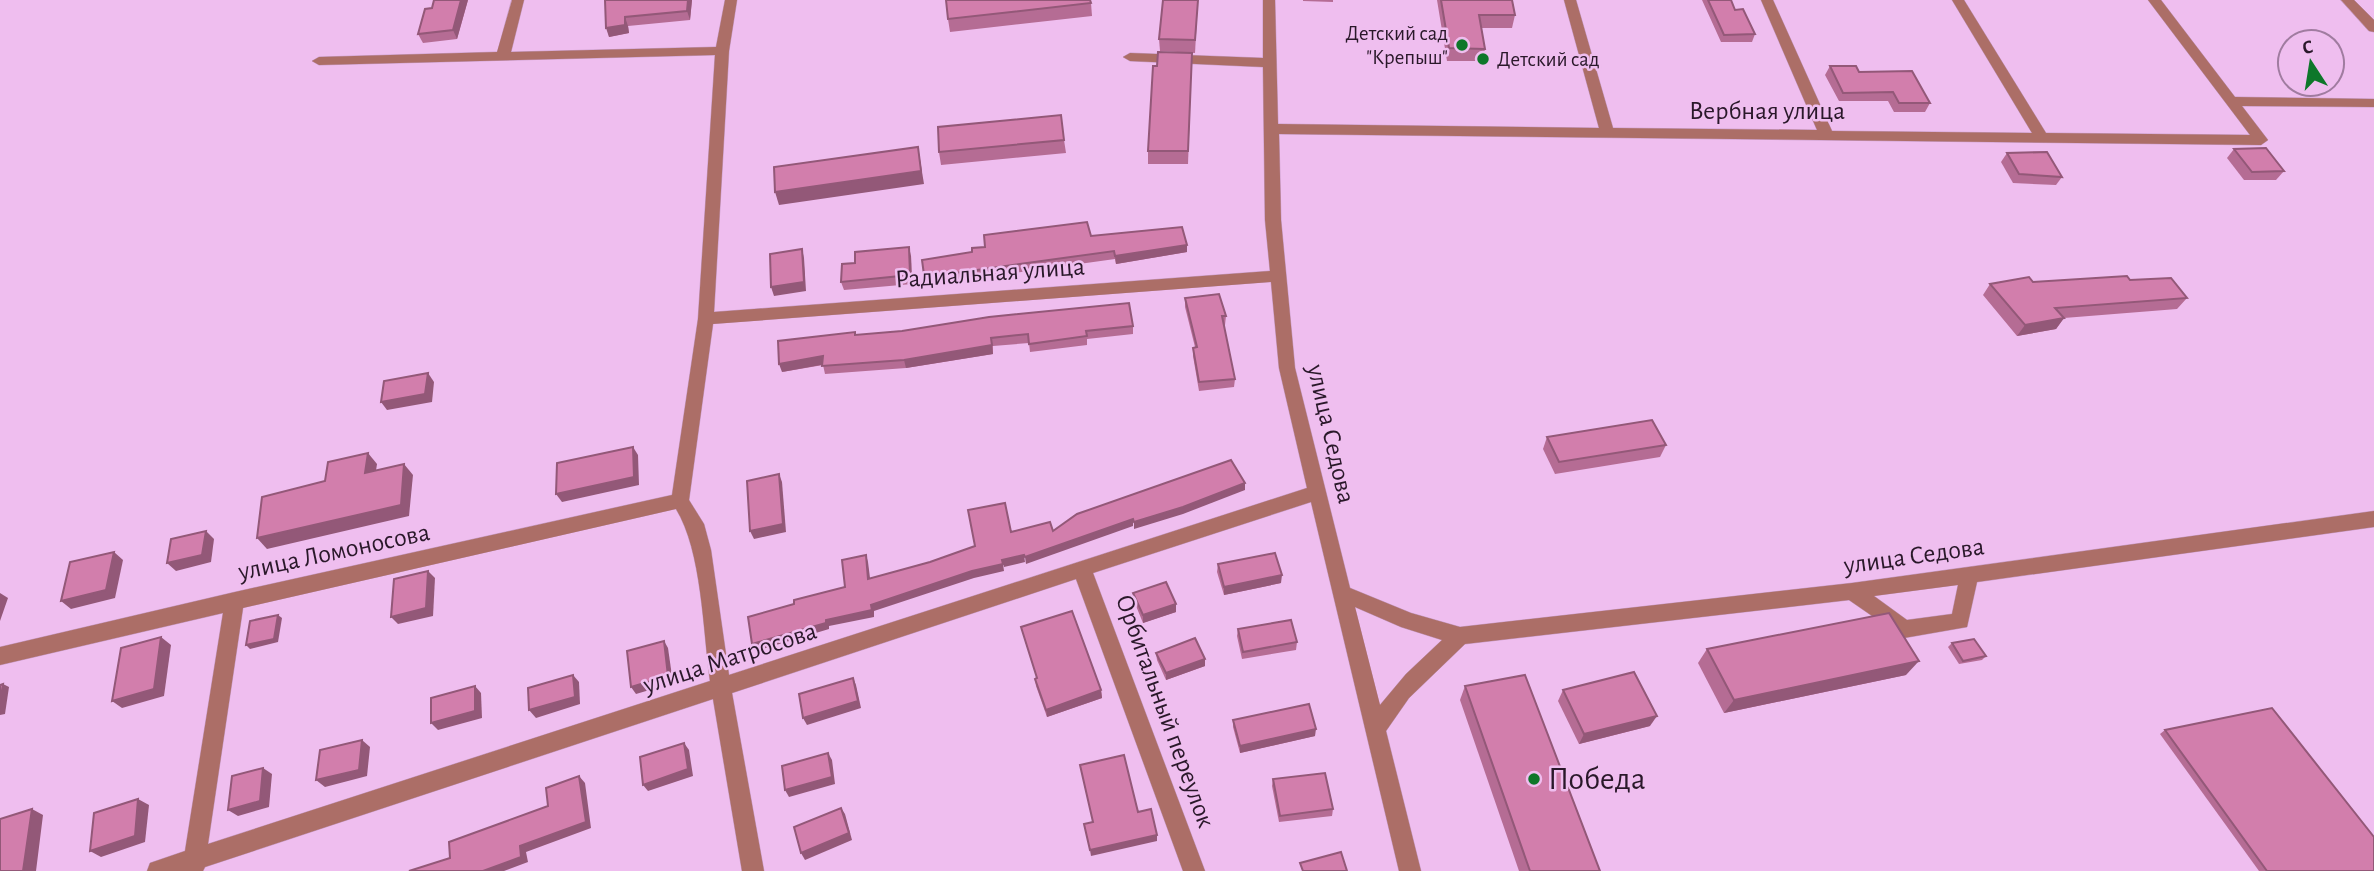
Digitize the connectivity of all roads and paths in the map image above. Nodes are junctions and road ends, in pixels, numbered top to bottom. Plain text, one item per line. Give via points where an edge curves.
1 (518, 0) edge
2 (1269, 0) edge
3 (1570, 0) edge
4 (1767, 0) edge
5 (1958, 0) edge
6 (2154, 0) edge
7 (2347, 0) edge
8 (735, 1) edge
9 (2374, 28) edge
10 (722, 51) junction
11 (503, 56) junction
12 (1130, 57) dead end
13 (319, 61) dead end
14 (1272, 63) junction
15 (2231, 100) junction
16 (2374, 103) edge
17 (1273, 129) junction
18 (1608, 134) junction
19 (1827, 136) junction
20 (2042, 138) junction
21 (1277, 276) junction
22 (706, 319) junction
23 (1317, 492) junction
24 (680, 501) junction
25 (2374, 519) edge
26 (1083, 571) junction
27 (1969, 575) junction
28 (1852, 591) junction
29 (1342, 593) junction
30 (235, 600) junction
31 (1460, 636) junction
32 (0, 656) edge
33 (721, 689) junction
34 (1375, 731) junction
35 (195, 864) edge
36 (158, 871) edge
37 (753, 871) edge
38 (1194, 871) edge
39 (1410, 871) edge

1 - 11 street
2 - 14 street, улица Седова
3 - 18 street
4 - 19 street
5 - 20 street
6 - 15 street
7 - 9 street
8 - 10 street
10 - 11 street
10 - 22 street
11 - 13 street
12 - 14 street
14 - 17 street, улица Седова
15 - 16 street
15 - 20 street, Вербная улица via 2261,140
17 - 18 street, Вербная улица
17 - 21 street, улица Седова
18 - 19 street, Вербная улица
19 - 20 street, Вербная улица
21 - 22 street, Радиальная улица
21 - 23 street, улица Седова via 1287,368
22 - 24 street
23 - 26 street, улица Матросова
23 - 29 street, улица Седова
24 - 30 street, улица Ломоносова
24 - 33 street via 695,524 702,550
25 - 27 street, улица Седова
26 - 33 street, улица Матросова
26 - 38 street, Орбитальный переулок
27 - 28 street, улица Седова
27 - 28 street via 1960,621 1905,629
28 - 31 street, улица Седова
29 - 31 street via 1408,621
29 - 34 street, улица Седова
30 - 32 street, улица Ломоносова
30 - 35 street
31 - 34 street via 1412,681
33 - 35 street, улица Матросова
33 - 37 street
34 - 39 street, улица Седова
35 - 36 street, улица Матросова

